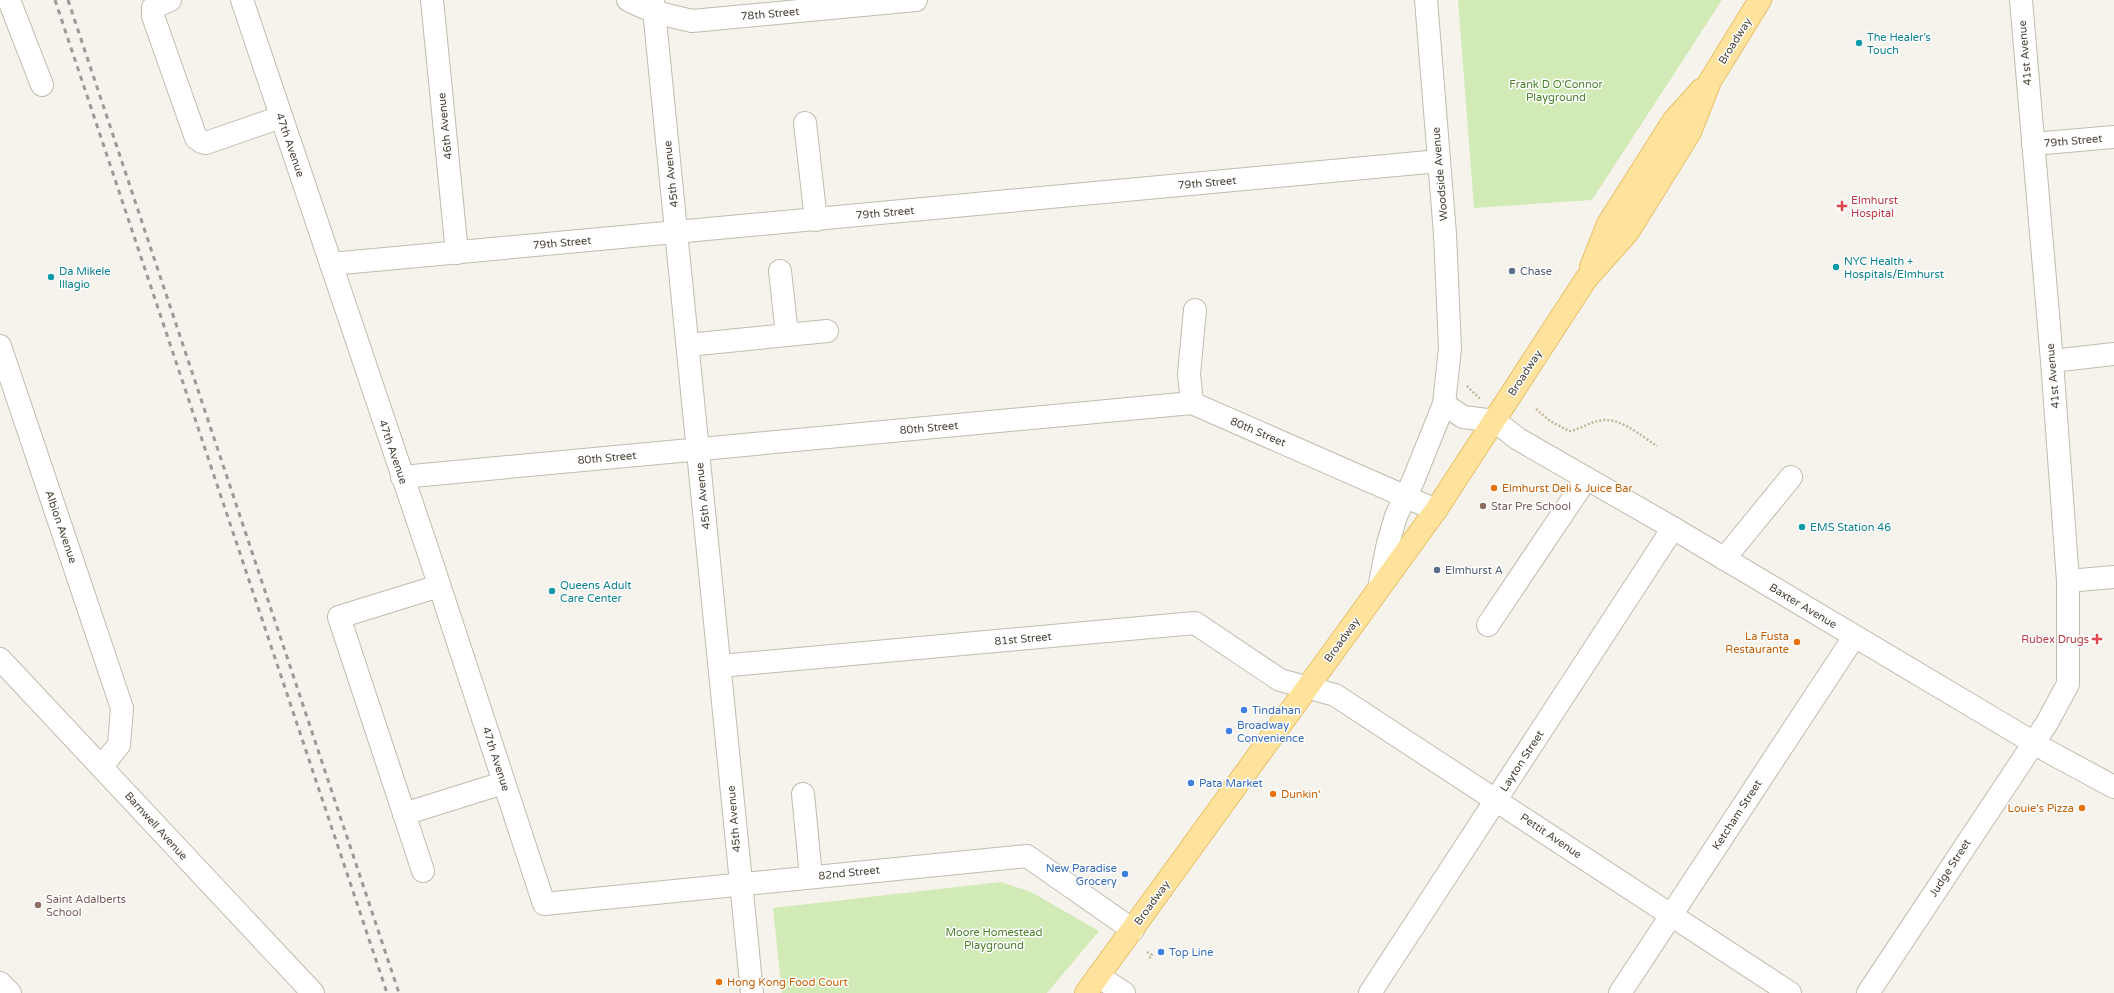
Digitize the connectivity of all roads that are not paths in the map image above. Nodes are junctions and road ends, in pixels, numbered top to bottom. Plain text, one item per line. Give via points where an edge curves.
1 (9, 0) edge
2 (170, 0) edge
3 (242, 0) edge
4 (432, 0) edge
5 (628, 0) edge
6 (916, 0) edge
7 (1426, 0) edge
8 (1760, 0) edge
9 (2021, 0) edge
10 (654, 6) edge
11 (42, 85) dead end
12 (281, 117) junction
13 (805, 123) dead end
14 (2114, 137) edge
15 (2033, 144) junction
16 (1438, 161) junction
17 (816, 220) junction
18 (676, 233) junction
19 (457, 253) junction
20 (331, 264) junction
21 (780, 271) dead end
22 (1195, 310) dead end
23 (827, 331) dead end
24 (787, 335) junction
25 (688, 345) junction
26 (0, 346) edge
27 (2114, 354) edge
28 (2052, 361) junction
29 (1192, 404) junction
30 (1444, 404) junction
31 (1495, 421) junction
32 (698, 450) junction
33 (402, 477) junction
34 (1791, 477) dead end
35 (1586, 479) junction
36 (1406, 496) junction
37 (1436, 510) junction
38 (1673, 528) junction
39 (1724, 559) junction
40 (2114, 577) edge
41 (2068, 581) junction
42 (439, 586) junction
43 (1379, 588) junction
44 (1488, 625) dead end
45 (1854, 637) junction
46 (0, 659) edge
47 (720, 666) junction
48 (1308, 688) junction
49 (2034, 743) junction
50 (102, 766) junction
51 (503, 783) junction
52 (2112, 785) edge
53 (803, 794) dead end
54 (1497, 800) junction
55 (404, 814) junction
56 (423, 871) dead end
57 (811, 877) junction
58 (741, 884) junction
59 (544, 904) joint
60 (1670, 916) junction
61 (1133, 930) junction
62 (0, 983) edge
63 (1092, 985) edge
64 (10, 993) edge
65 (313, 993) edge
66 (752, 993) edge
67 (1124, 993) edge
68 (1370, 993) edge
69 (1620, 993) edge
70 (1790, 993) edge
71 (1868, 993) edge

1 - 11 street
2 - 12 street via 155,6 153,16 196,138 206,143
3 - 12 street, 47th Avenue
4 - 19 street, 46th Avenue
5 - 10 street, 78th Street
6 - 10 street, 78th Street via 692,21
7 - 16 street, Woodside Avenue
8 - 31 main road, Broadway via 1710,81 1690,132 1662,178 1628,232 1586,279
9 - 15 street, 41st Avenue
10 - 18 street, 45th Avenue
12 - 20 street, 47th Avenue
13 - 17 street
14 - 15 street, 79th Street
15 - 28 street, 41st Avenue
16 - 17 street, 79th Street
16 - 30 street, Woodside Avenue via 1450,348
17 - 18 street, 79th Street
18 - 19 street, 79th Street
18 - 25 street, 45th Avenue
19 - 20 street, 79th Street
20 - 33 street, 47th Avenue
21 - 24 street
22 - 29 street via 1189,374
23 - 24 street
24 - 25 street
25 - 32 street, 45th Avenue
26 - 50 street, Albion Avenue via 122,708 119,745
27 - 28 street
28 - 41 street, 41st Avenue
29 - 32 street, 80th Street
29 - 36 street, 80th Street
30 - 31 street via 1463,417
30 - 36 street, Woodside Avenue
31 - 35 street, Baxter Avenue via 1518,439
31 - 37 main road, Broadway
32 - 33 street, 80th Street
32 - 47 street, 45th Avenue
33 - 42 street, 47th Avenue
34 - 39 street
35 - 38 street, Baxter Avenue
35 - 44 street
36 - 37 street, 80th Street
36 - 43 street, Woodside Avenue via 1396,516 1388,543
37 - 43 main road, Broadway
38 - 39 street, Baxter Avenue
38 - 54 street, Layton Street
39 - 45 street, Baxter Avenue
40 - 41 street
41 - 49 street, 41st Avenue via 2068,684
42 - 51 street, 47th Avenue
42 - 55 street via 339,618
43 - 48 main road, Broadway
45 - 49 street, Baxter Avenue
45 - 60 street, Ketcham Street
46 - 50 street, Barnwell Avenue
47 - 48 street, 81st Street via 1195,623 1280,680
47 - 58 street, 45th Avenue
48 - 54 street, Pettit Avenue via 1335,695
48 - 61 main road, Broadway
49 - 52 street, Baxter Avenue
49 - 71 street, Judge Street
50 - 65 street, Barnwell Avenue
51 - 55 street
51 - 59 street, 47th Avenue
53 - 57 street
54 - 60 street, Pettit Avenue
54 - 68 street, Layton Street
55 - 56 street
57 - 58 street, 82nd Street
57 - 61 street, 82nd Street via 1027,856
58 - 59 street, 82nd Street
58 - 66 street, 45th Avenue
60 - 69 street, Ketcham Street
60 - 70 street, Pettit Avenue
61 - 63 main road, Broadway
62 - 64 street
63 - 67 street

